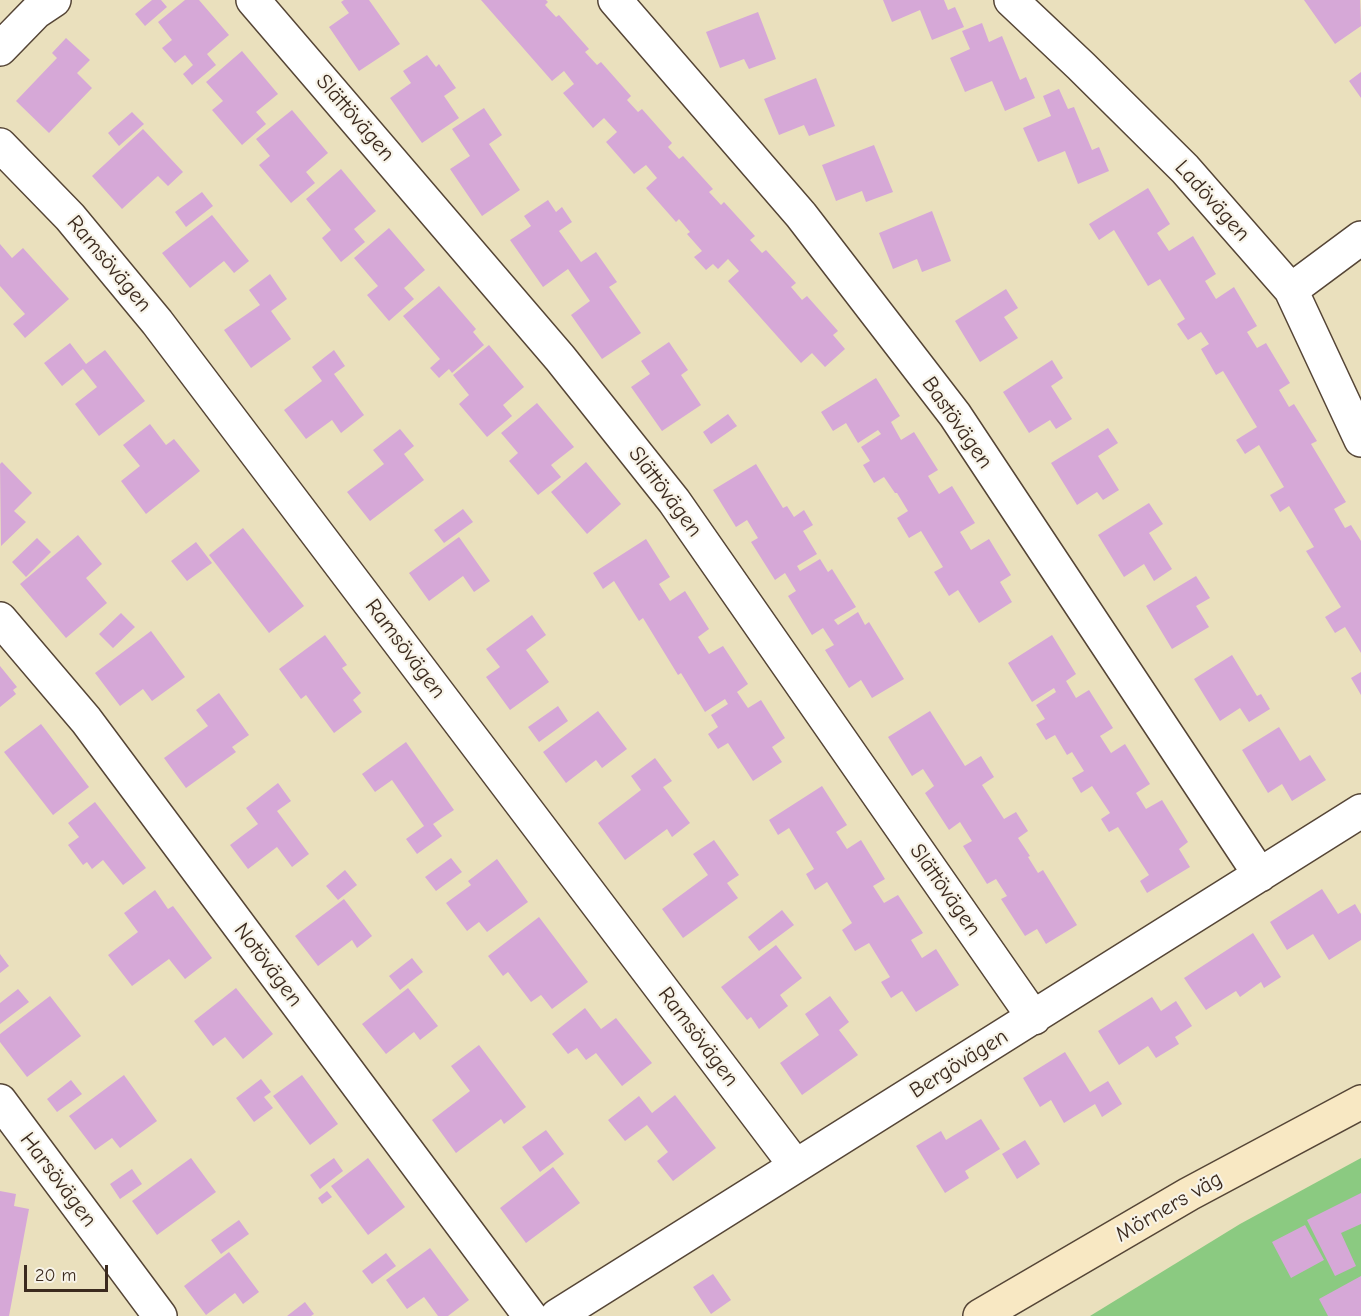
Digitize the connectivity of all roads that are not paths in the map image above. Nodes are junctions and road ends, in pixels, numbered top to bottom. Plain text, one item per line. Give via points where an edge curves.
1 (54, 0) edge
2 (253, 0) edge
3 (615, 0) edge
4 (1011, 0) edge
5 (0, 49) edge
6 (0, 146) edge
7 (1361, 238) edge
8 (1291, 290) junction
9 (1361, 440) edge
10 (0, 619) edge
11 (1361, 811) edge
12 (1260, 875) junction
13 (1034, 1018) junction
14 (0, 1101) edge
15 (1361, 1102) edge
16 (795, 1165) junction
17 (160, 1316) edge
18 (530, 1316) edge
19 (557, 1316) edge
20 (980, 1316) edge

1 - 5 street via 36,12
2 - 13 street, Slättövägen via 560,358 674,501
3 - 12 street, Bastövägen via 801,215 955,416
4 - 8 street, Ladövägen via 1185,169
6 - 16 street, Ramsövägen via 70,217 157,322
7 - 8 street
8 - 9 street, Ladövägen
10 - 18 street, Notövägen via 86,720
11 - 12 street, Bergövägen
12 - 13 street, Bergövägen
13 - 16 street, Bergövägen
14 - 17 street, Harsövägen
15 - 20 main road, Mörners väg via 1189,1194
16 - 19 street, Bergövägen

